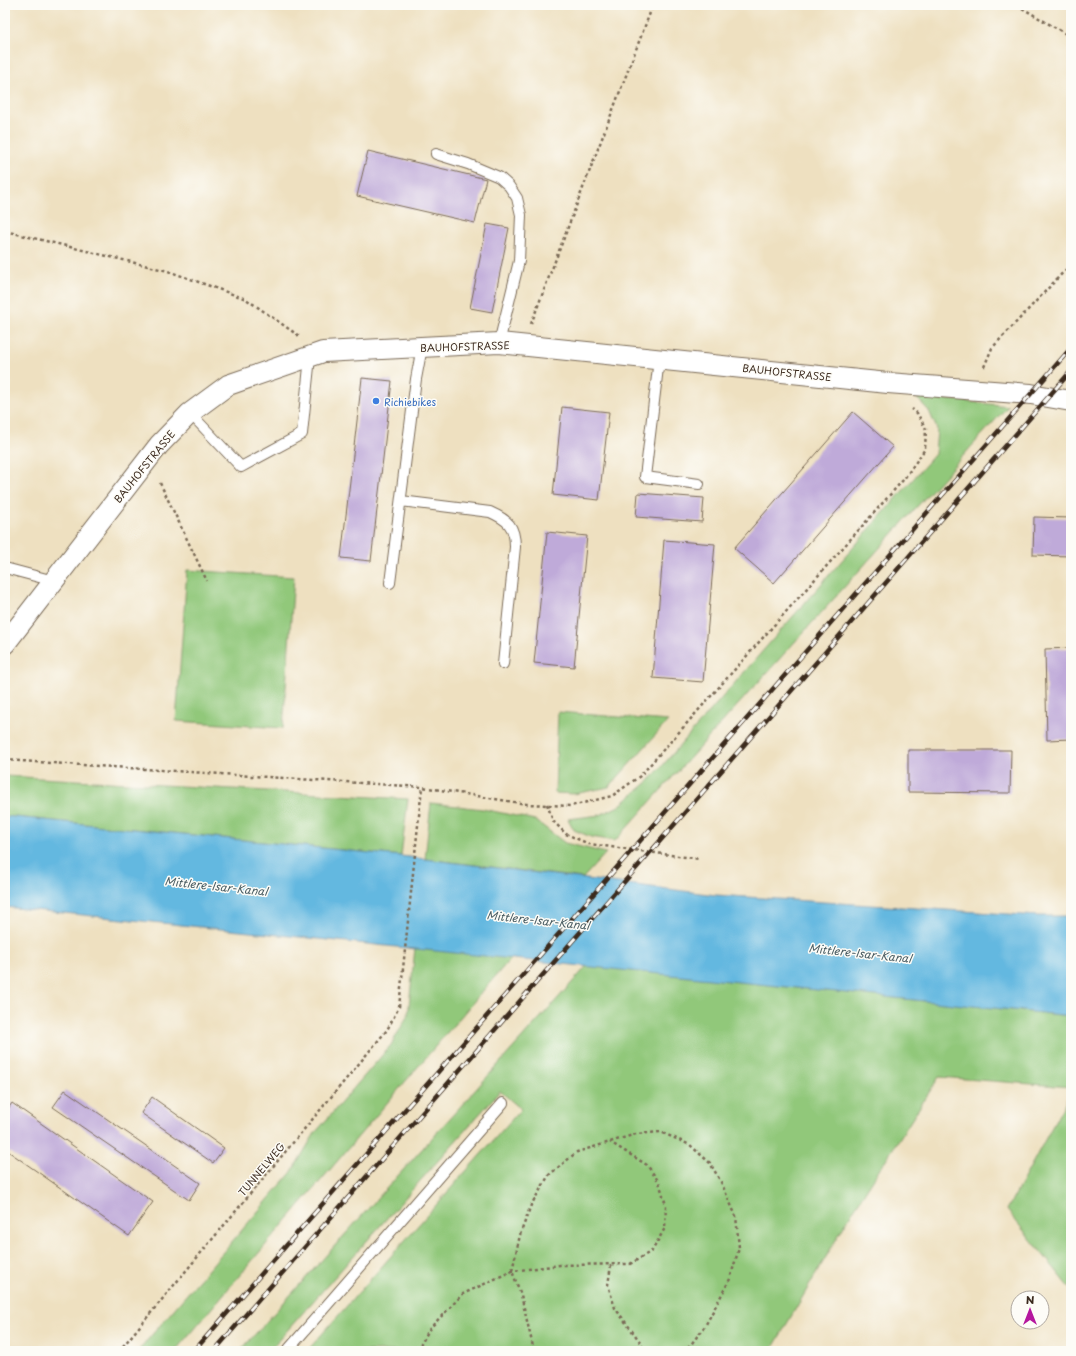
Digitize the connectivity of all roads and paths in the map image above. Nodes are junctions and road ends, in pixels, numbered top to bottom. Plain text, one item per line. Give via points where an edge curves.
1 (653, 5) edge
2 (1018, 5) edge
3 (1071, 37) edge
4 (436, 154) dead end
5 (5, 231) edge
6 (1071, 264) edge
7 (499, 343) junction
8 (522, 345) junction
9 (422, 347) junction
10 (317, 355) junction
11 (659, 359) junction
12 (888, 383) junction
13 (975, 389) junction
14 (1071, 401) edge
15 (190, 413) junction
16 (148, 459) junction
17 (699, 484) dead end
18 (401, 501) junction
19 (5, 568) edge
20 (54, 581) junction
21 (207, 581) dead end
22 (390, 583) dead end
23 (5, 644) edge
24 (503, 664) dead end
25 (5, 760) edge
26 (422, 787) junction
27 (547, 804) junction
28 (700, 858) dead end
29 (502, 1103) dead end
30 (610, 1142) junction
31 (611, 1265) junction
32 (512, 1271) junction
33 (119, 1351) edge
34 (287, 1351) edge
35 (417, 1351) edge
36 (534, 1351) edge
37 (643, 1351) edge
38 (686, 1351) edge

1 - 8 path
2 - 3 path
4 - 7 lane via 499,177 517,198 521,215 519,261
5 - 10 path via 168,271 246,299
6 - 13 path via 992,348
7 - 8 street, BAUHOFSTRASSE
7 - 9 street, BAUHOFSTRASSE
8 - 11 street, BAUHOFSTRASSE
9 - 10 street, BAUHOFSTRASSE
9 - 18 lane
10 - 15 street, BAUHOFSTRASSE via 228,385
10 - 15 lane via 302,434 241,466
11 - 12 street, BAUHOFSTRASSE
11 - 17 lane via 645,477
12 - 13 street, BAUHOFSTRASSE
12 - 27 path via 917,413 926,430 925,449 904,479 640,776 612,796 571,806
13 - 14 street, BAUHOFSTRASSE via 1032,394
15 - 16 street, BAUHOFSTRASSE
16 - 20 street, BAUHOFSTRASSE
16 - 21 path
18 - 22 lane
18 - 24 lane via 490,512 510,524 515,535 515,546
19 - 20 lane
20 - 23 street, BAUHOFSTRASSE
25 - 26 path
26 - 27 path via 526,804
26 - 33 path, TUNNELWEG via 399,1007 387,1030
27 - 28 path via 553,821 566,834 589,844
29 - 34 lane
30 - 31 path via 647,1164 659,1182 666,1205 665,1228 652,1251 630,1264
30 - 32 path via 577,1152 549,1175 531,1205 524,1223
30 - 38 path via 636,1134 661,1132 690,1144 710,1163 736,1216 739,1248 730,1280 704,1326
31 - 32 path via 560,1265
31 - 37 path via 608,1285 615,1308 641,1343
32 - 35 path via 463,1294 430,1328
32 - 36 path via 521,1295

